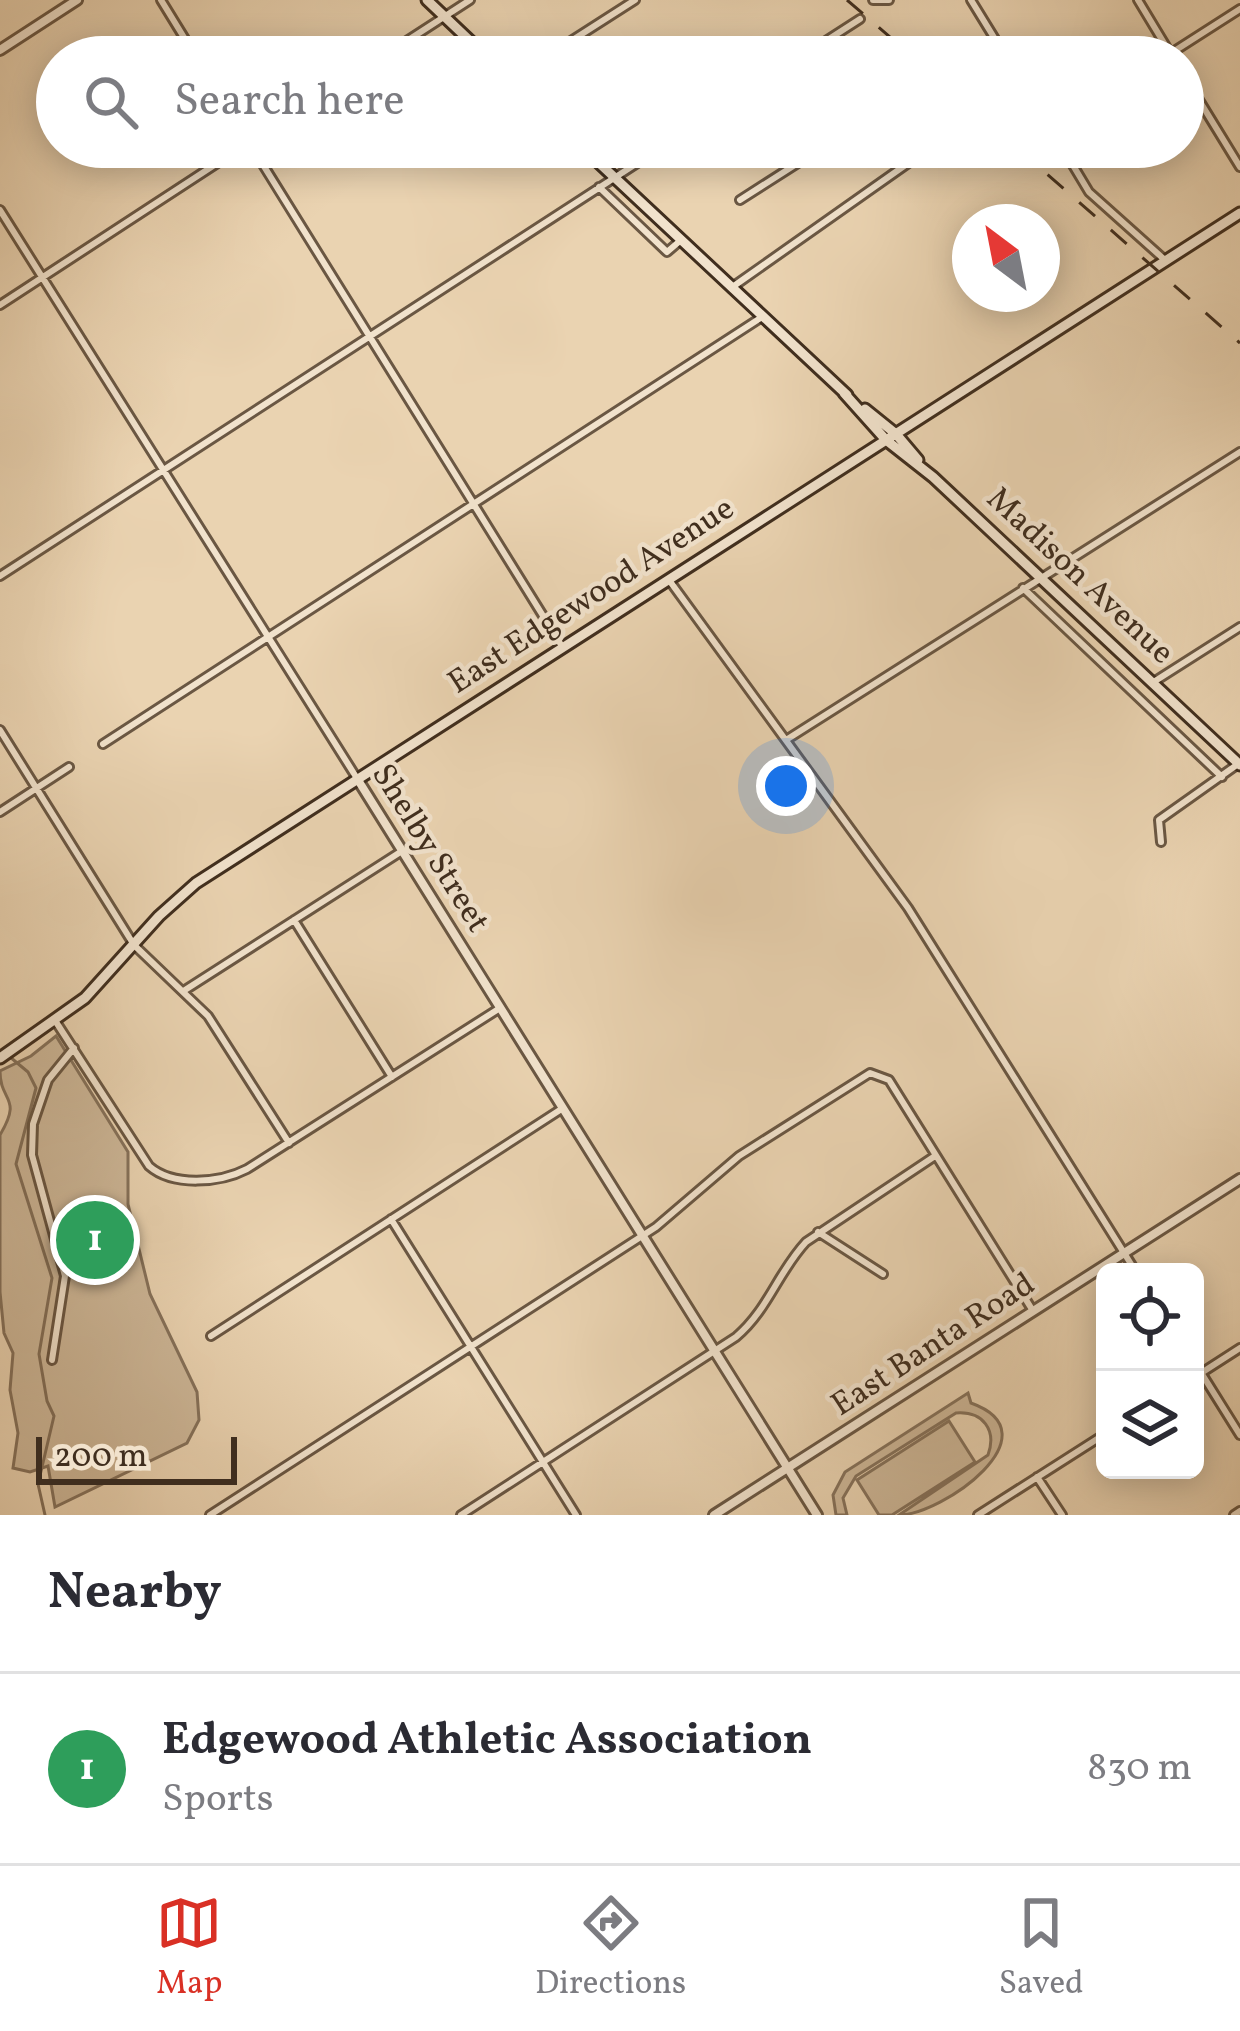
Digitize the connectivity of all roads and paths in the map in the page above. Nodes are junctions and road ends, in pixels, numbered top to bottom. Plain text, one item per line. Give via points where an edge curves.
1 (76, 0) edge
2 (161, 0) edge
3 (427, 0) edge
4 (470, 0) edge
5 (635, 0) edge
6 (889, 0) edge
7 (971, 0) edge
8 (1138, 0) edge
9 (876, 1) edge
10 (1240, 9) edge
11 (444, 16) junction
12 (860, 20) dead end
13 (183, 36) edge
14 (414, 36) edge
15 (465, 36) edge
16 (579, 36) edge
17 (834, 36) edge
18 (993, 36) edge
19 (1159, 36) edge
20 (1200, 36) edge
21 (0, 50) edge
22 (1204, 108) edge
23 (1240, 167) edge
24 (210, 168) edge
25 (265, 168) edge
26 (604, 168) edge
27 (629, 168) edge
28 (790, 168) edge
29 (901, 168) edge
30 (1075, 168) edge
31 (614, 178) junction
32 (599, 188) junction
33 (740, 200) dead end
34 (0, 210) edge
35 (1240, 213) edge
36 (681, 241) junction
37 (1166, 261) junction
38 (42, 277) junction
39 (731, 288) junction
40 (0, 304) edge
41 (762, 317) junction
42 (370, 335) junction
43 (891, 437) junction
44 (1240, 452) edge
45 (163, 471) junction
46 (474, 504) junction
47 (0, 576) edge
48 (1040, 577) junction
49 (669, 580) junction
50 (1023, 588) junction
51 (1240, 627) edge
52 (268, 639) junction
53 (563, 648) junction
54 (1152, 683) junction
55 (1192, 720) junction
56 (0, 730) edge
57 (1175, 731) junction
58 (786, 740) junction
59 (103, 744) dead end
60 (1239, 764) edge
61 (69, 766) dead end
62 (1222, 777) junction
63 (358, 780) junction
64 (36, 788) junction
65 (0, 812) edge
66 (1161, 842) dead end
67 (402, 851) junction
68 (294, 920) junction
69 (134, 945) junction
70 (184, 990) junction
71 (500, 1008) junction
72 (56, 1022) junction
73 (74, 1048) junction
74 (0, 1058) edge
75 (392, 1077) junction
76 (563, 1108) junction
77 (289, 1142) junction
78 (936, 1156) junction
79 (1240, 1179) edge
80 (391, 1219) junction
81 (818, 1232) junction
82 (642, 1235) junction
83 (1124, 1253) junction
84 (1130, 1263) edge
85 (883, 1274) dead end
86 (1033, 1311) junction
87 (211, 1336) dead end
88 (471, 1346) junction
89 (1240, 1348) edge
90 (715, 1351) junction
91 (52, 1360) dead end
92 (1204, 1371) edge
93 (1204, 1384) edge
94 (1240, 1435) edge
95 (1096, 1440) edge
96 (543, 1462) junction
97 (788, 1467) junction
98 (1037, 1477) junction
99 (210, 1515) edge
100 (461, 1515) edge
101 (576, 1515) edge
102 (714, 1515) edge
103 (817, 1515) edge
104 (978, 1515) edge
105 (1062, 1515) edge

1 - 21 street
2 - 13 street
3 - 11 main road
4 - 11 street
5 - 16 street
6 - 9 street
7 - 18 street
8 - 19 street
10 - 20 street
11 - 14 street
11 - 15 main road
12 - 17 street
22 - 23 street
24 - 38 street
25 - 42 street
26 - 31 main road, Madison Avenue
27 - 31 street
28 - 33 street
29 - 39 street
30 - 37 street
31 - 32 street
31 - 36 main road, Madison Avenue
32 - 36 street, Madison Avenue via 668,252
32 - 42 street
34 - 38 street, Shelby Street
35 - 37 main road, East Edgewood Avenue
36 - 39 main road, Madison Avenue
37 - 43 main road, East Edgewood Avenue
38 - 40 street
38 - 45 street, Shelby Street
39 - 41 main road, Madison Avenue
41 - 43 main road, Madison Avenue
41 - 46 street
42 - 45 street
42 - 46 street
43 - 48 main road, Madison Avenue
43 - 49 main road, East Edgewood Avenue
44 - 48 street
45 - 47 street
45 - 52 street, Shelby Street
46 - 52 street
46 - 53 street
48 - 50 street
48 - 54 main road, Madison Avenue
49 - 53 main road, East Edgewood Avenue
49 - 58 street
50 - 57 street, Madison Avenue
50 - 58 street
51 - 54 street
52 - 59 street
52 - 63 street, Shelby Street
53 - 63 main road, East Edgewood Avenue
54 - 55 main road, Madison Avenue
55 - 57 street
55 - 60 main road, Madison Avenue
56 - 64 street
57 - 62 street, Madison Avenue
58 - 83 street via 908,908
60 - 62 street
61 - 64 street
62 - 66 street via 1159,820
63 - 67 street, Shelby Street
63 - 69 main road, East Edgewood Avenue via 196,883
64 - 65 street
64 - 69 street
67 - 68 street
67 - 71 street, Shelby Street
68 - 70 street
68 - 75 street
69 - 70 street
69 - 72 main road, East Edgewood Avenue
70 - 77 street
71 - 75 street
71 - 76 street, Shelby Street
72 - 73 street
72 - 74 main road, East Edgewood Avenue
73 - 77 street via 157,1173 229,1177
73 - 91 street via 48,1081 32,1140 65,1276
75 - 77 street
76 - 80 street
76 - 82 street, Shelby Street
78 - 81 street
78 - 82 street via 889,1080 867,1074 752,1147
78 - 86 street
79 - 83 street, East Banta Road
80 - 87 street
80 - 88 street
81 - 85 street
81 - 90 street via 790,1261 759,1316
82 - 88 street
82 - 90 street, Shelby Street
83 - 84 street
83 - 86 street, East Banta Road
86 - 97 street, East Banta Road
88 - 96 street
88 - 99 street
89 - 92 street
90 - 96 street
90 - 97 street, Shelby Street
93 - 94 street
95 - 98 street
96 - 100 street
96 - 101 street
97 - 102 street, East Banta Road
97 - 103 street, Shelby Street
98 - 104 street
98 - 105 street

